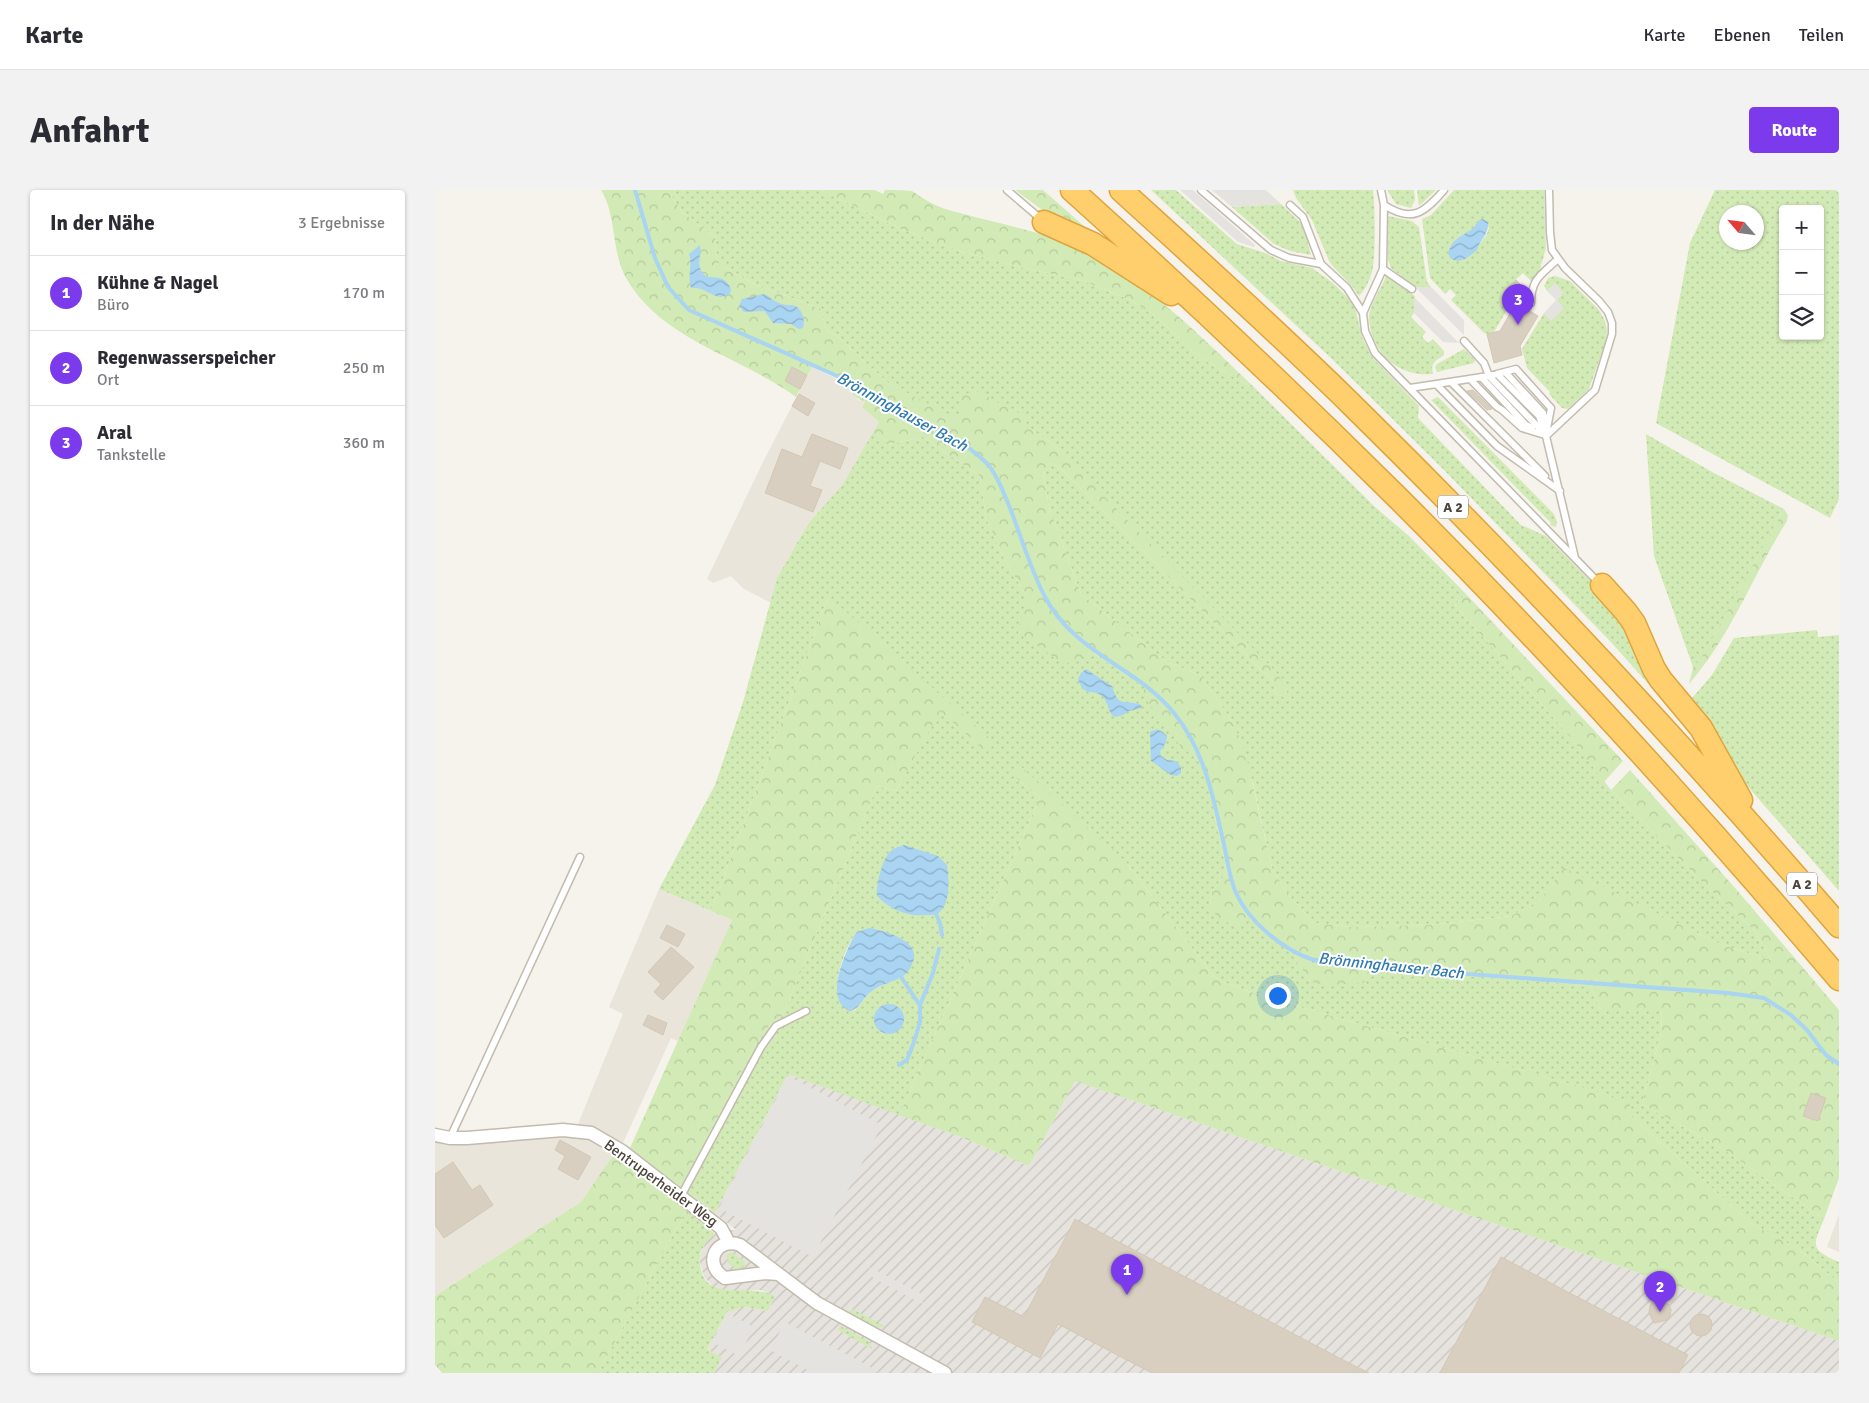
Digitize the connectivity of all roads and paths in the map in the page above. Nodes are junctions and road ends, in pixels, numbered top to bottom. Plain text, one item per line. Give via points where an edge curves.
1 (1007, 190) edge
2 (1072, 190) edge
3 (1121, 190) edge
4 (1201, 190) edge
5 (1381, 190) edge
6 (1444, 190) edge
7 (1549, 190) edge
8 (1290, 204) dead end
9 (1384, 205) junction
10 (1044, 222) joint
11 (1558, 259) junction
12 (1321, 264) junction
13 (1383, 269) junction
14 (1412, 289) dead end
15 (1531, 303) dead end
16 (1363, 313) junction
17 (1220, 326) junction
18 (1464, 341) dead end
19 (1497, 374) junction
20 (1489, 376) junction
21 (1481, 377) junction
22 (1470, 379) junction
23 (1451, 382) junction
24 (1437, 385) junction
25 (1410, 388) junction
26 (1546, 436) junction
27 (1560, 491) junction
28 (1576, 559) junction
29 (1602, 585) joint
30 (1766, 841) junction
31 (580, 857) dead end
32 (1839, 926) edge
33 (1839, 979) edge
34 (806, 1011) dead end
35 (435, 1134) edge
36 (450, 1138) junction
37 (681, 1196) junction
38 (729, 1243) junction
39 (778, 1274) junction
40 (945, 1373) edge

1 - 10 lane
2 - 17 highway, A 2
3 - 30 highway, A 2 via 1337,391 1506,560
4 - 12 lane via 1271,250 1289,258
5 - 9 lane
6 - 9 lane via 1423,211 1413,214 1403,215
7 - 11 lane via 1552,250
8 - 12 lane via 1303,216
9 - 13 lane
10 - 17 highway via 1093,244
11 - 15 lane via 1531,288
11 - 26 lane via 1608,312 1612,334 1595,390
12 - 16 lane via 1347,288
13 - 14 lane
13 - 16 lane
16 - 25 lane via 1365,331 1375,354
17 - 33 highway, A 2 via 1399,499 1557,663 1666,780
18 - 20 lane via 1484,364
19 - 20 lane
19 - 26 lane via 1539,416
19 - 26 lane via 1516,369 1551,408
20 - 21 lane
20 - 26 lane
21 - 22 lane
21 - 26 lane via 1526,425
22 - 23 lane
22 - 26 lane via 1497,408 1522,428
23 - 24 lane
23 - 27 lane
24 - 25 lane
24 - 27 lane via 1497,446
25 - 28 lane
26 - 27 lane
27 - 28 lane
28 - 29 lane
29 - 30 highway via 1634,623 1654,669 1701,728
30 - 32 highway, A 2
31 - 36 lane
34 - 37 lane via 776,1026 761,1046
35 - 36 street, Bentruperheider Weg
36 - 37 street, Bentruperheider Weg via 563,1130 591,1133 622,1151
37 - 38 street, Bentruperheider Weg via 721,1228
38 - 39 street via 740,1245
38 - 39 street via 715,1252 713,1259 713,1265 721,1275 729,1279 765,1272
39 - 40 street via 822,1306

